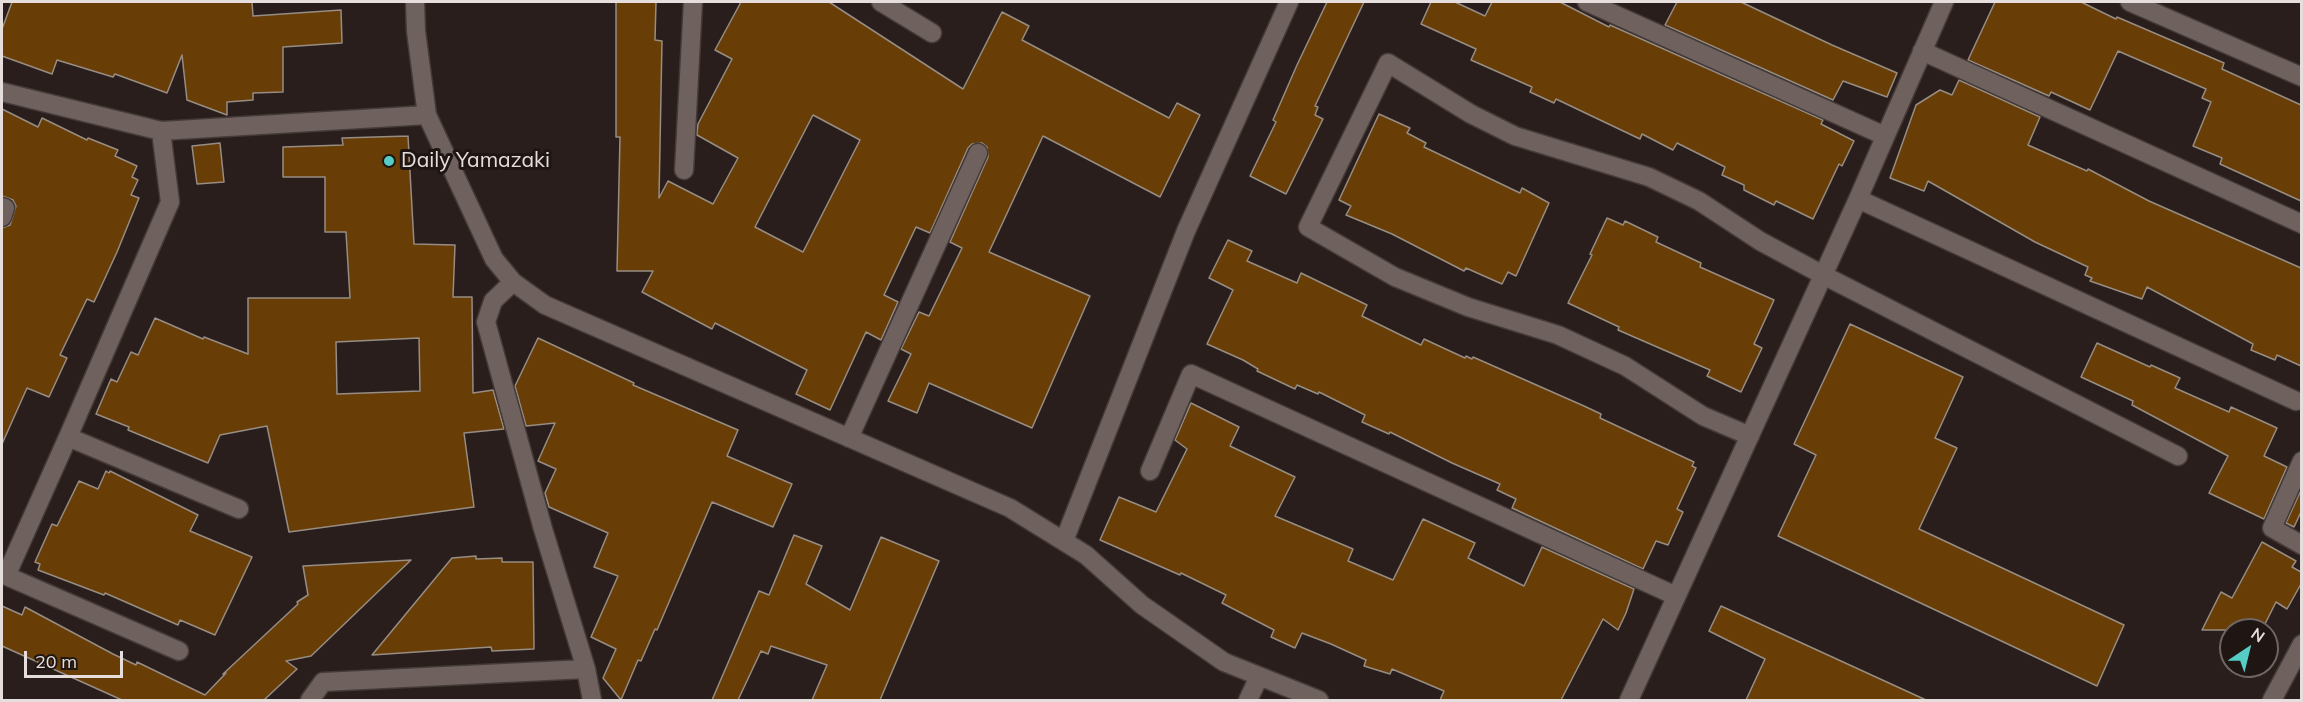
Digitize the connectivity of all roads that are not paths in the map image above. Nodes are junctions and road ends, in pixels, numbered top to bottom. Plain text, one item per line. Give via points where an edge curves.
1 (415, 2) edge
2 (693, 2) edge
3 (881, 2) edge
4 (1289, 2) edge
5 (1587, 2) edge
6 (1944, 2) edge
7 (2130, 2) edge
8 (932, 33) dead end
9 (1922, 51) junction
10 (2301, 77) edge
11 (2, 92) edge
12 (427, 115) junction
13 (161, 131) junction
14 (1885, 136) junction
15 (978, 153) dead end
16 (684, 170) dead end
17 (1858, 199) junction
18 (2, 207) edge
19 (2, 217) edge
20 (2301, 224) edge
21 (1823, 275) junction
22 (513, 282) junction
23 (2296, 401) dead end
24 (1750, 435) junction
25 (68, 436) junction
26 (849, 438) junction
27 (2178, 456) dead end
28 (2301, 461) edge
29 (1150, 471) dead end
30 (239, 509) dead end
31 (1064, 541) junction
32 (2301, 545) edge
33 (4, 575) edge
34 (1676, 596) junction
35 (2301, 645) edge
36 (179, 651) dead end
37 (586, 669) junction
38 (1259, 676) junction
39 (310, 700) edge
40 (592, 700) edge
41 (1248, 700) edge
42 (1319, 700) edge
43 (1629, 700) edge
44 (2272, 700) edge

1 - 12 street
2 - 16 street
3 - 8 street
4 - 31 street via 1186,231
5 - 14 street
6 - 9 street
7 - 10 street
9 - 14 street
9 - 20 street
11 - 13 street
12 - 13 street
12 - 22 street via 494,259
13 - 25 street via 170,202
14 - 17 street
15 - 26 street
17 - 21 street
17 - 23 street
18 - 19 street
21 - 24 street
21 - 24 street via 1760,241 1699,201 1649,177 1515,136 1388,63 1308,227 1395,277 1468,307 1558,335 1624,366 1703,416
21 - 27 street
22 - 26 street via 544,305
22 - 37 street via 493,301 486,322
24 - 34 street
25 - 30 street
25 - 33 street
26 - 31 street via 1010,508
28 - 32 street via 2272,528
29 - 34 street via 1191,374
31 - 38 street via 1206,650
33 - 36 street
34 - 43 street
35 - 44 street
37 - 39 street via 323,682
37 - 40 street
38 - 41 street
38 - 42 street

